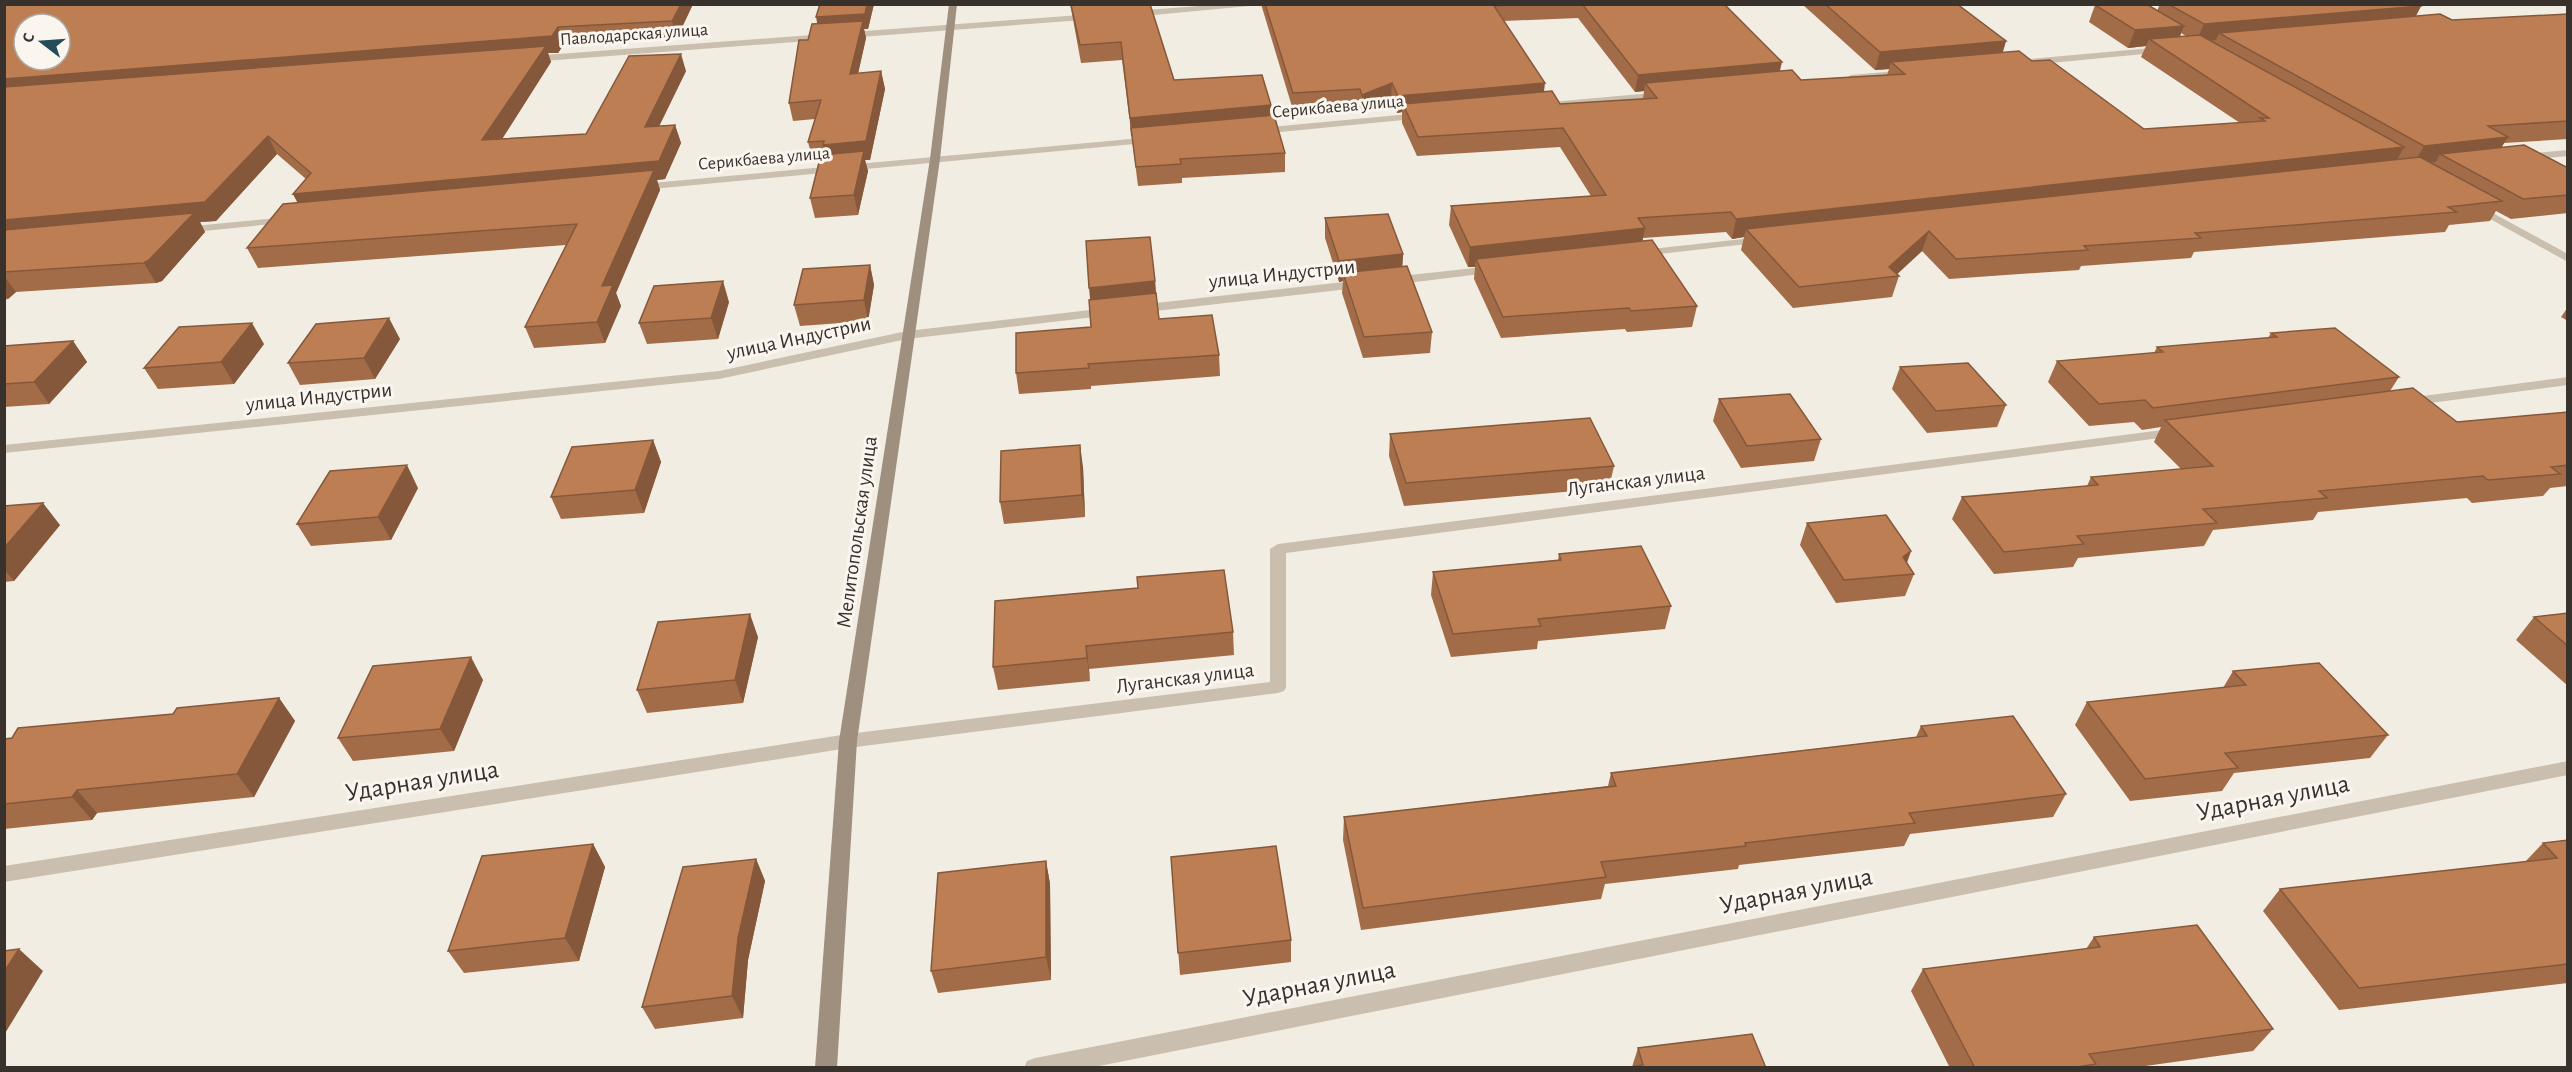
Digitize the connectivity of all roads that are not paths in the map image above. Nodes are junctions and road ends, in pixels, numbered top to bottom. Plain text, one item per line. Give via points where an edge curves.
1 (952, 4) edge
2 (1267, 4) edge
3 (1126, 15) edge
4 (1102, 16) edge
5 (950, 27) junction
6 (2179, 49) edge
7 (519, 60) edge
8 (2013, 63) edge
9 (1918, 72) edge
10 (1835, 79) edge
11 (1669, 94) edge
12 (1527, 107) edge
13 (1432, 115) edge
14 (1243, 132) edge
15 (1160, 139) edge
16 (2568, 153) edge
17 (935, 159) junction
18 (2511, 159) edge
19 (625, 188) edge
20 (2468, 203) edge
21 (303, 219) edge
22 (171, 231) edge
23 (1777, 238) edge
24 (1634, 254) edge
25 (2568, 259) edge
26 (1503, 269) edge
27 (907, 334) junction
28 (2568, 381) edge
29 (2390, 404) edge
30 (2189, 430) edge
31 (4, 449) edge
32 (848, 741) junction
33 (2568, 768) edge
34 (4, 874) edge
35 (826, 1068) edge
36 (1035, 1068) edge

1 - 5 street, Мелитопольская улица
2 - 3 street
4 - 5 street, Павлодарская улица
5 - 7 street, Павлодарская улица
5 - 17 street, Мелитопольская улица
6 - 8 street
9 - 10 street
11 - 12 street
13 - 14 street, Серикбаева улица
15 - 17 street, Серикбаева улица
16 - 18 street
17 - 19 street, Серикбаева улица
17 - 27 street, Мелитопольская улица
20 - 25 street
21 - 22 street
23 - 24 street
26 - 27 street, улица Индустрии
27 - 31 street, улица Индустрии via 719,375
27 - 32 street, Мелитопольская улица
28 - 29 street
30 - 32 street, Луганская улица via 1278,549 1278,687
32 - 34 street, Ударная улица
32 - 35 street, Мелитопольская улица
33 - 36 street, Ударная улица

